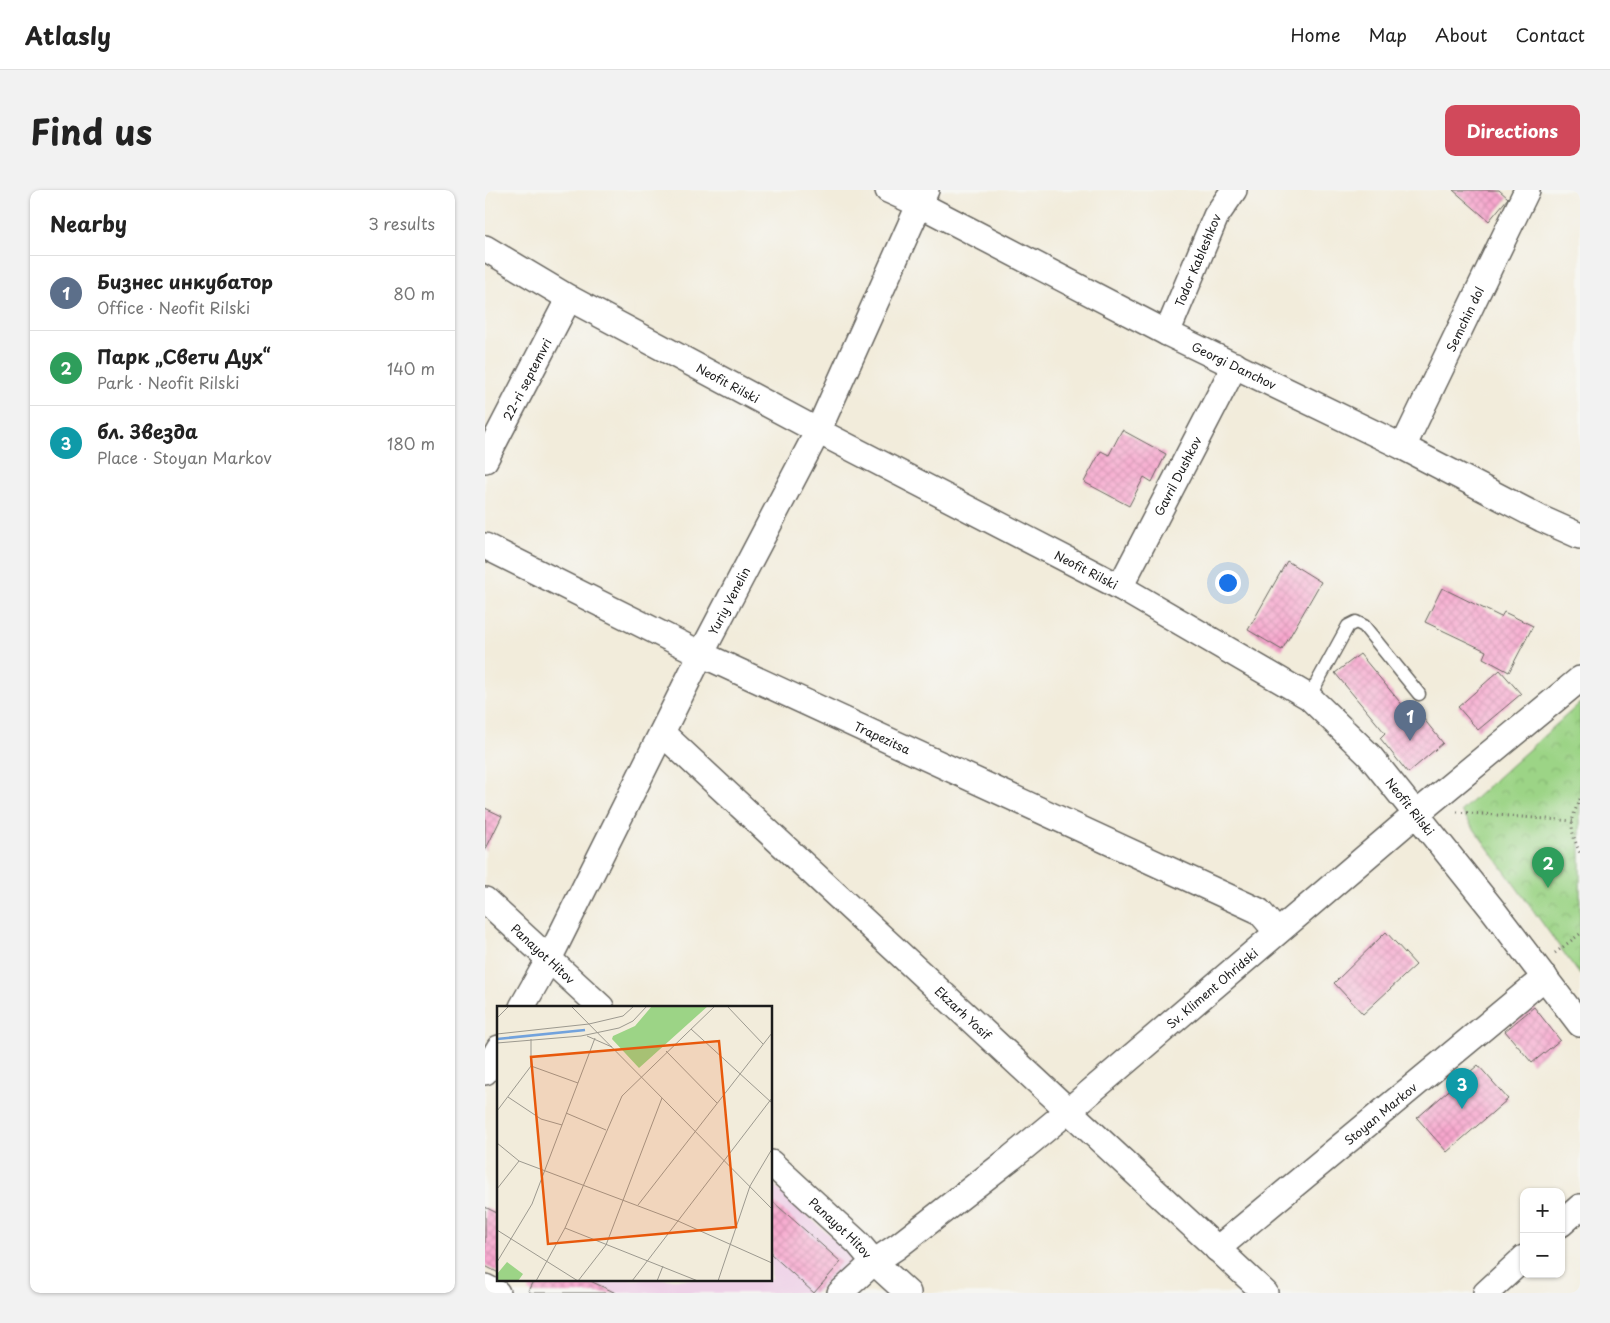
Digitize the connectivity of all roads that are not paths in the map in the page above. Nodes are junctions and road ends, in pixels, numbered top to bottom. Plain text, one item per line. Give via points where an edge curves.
1 (888, 190) edge
2 (1234, 190) edge
3 (1527, 190) edge
4 (922, 197) edge
5 (485, 248) edge
6 (569, 298) junction
7 (1167, 333) junction
8 (1235, 365) junction
9 (818, 431) junction
10 (1403, 446) junction
11 (485, 460) edge
12 (1580, 536) edge
13 (485, 546) edge
14 (1120, 587) junction
15 (701, 654) junction
16 (1580, 679) edge
17 (1419, 694) dead end
18 (1309, 697) junction
19 (662, 733) junction
20 (1415, 814) junction
21 (485, 900) edge
22 (1277, 932) junction
23 (549, 959) junction
24 (1545, 977) junction
25 (523, 1006) edge
26 (600, 1006) edge
27 (1580, 1024) edge
28 (497, 1051) edge
29 (485, 1072) edge
30 (1068, 1111) junction
31 (773, 1166) edge
32 (1580, 1207) edge
33 (1565, 1220) edge
34 (1217, 1249) junction
35 (874, 1262) junction
36 (1520, 1262) edge
37 (485, 1287) edge
38 (497, 1293) edge
39 (840, 1293) edge
40 (908, 1293) edge
41 (1265, 1293) edge
42 (1486, 1293) edge

1 - 4 street, Georgi Danchov
2 - 7 street, Todor Kableshkov via 1216,216
3 - 10 street, Semchin dol
4 - 7 street, Georgi Danchov
4 - 9 street, Yuriy Venelin
5 - 6 street, Neofit Rilski
6 - 9 street, Neofit Rilski
6 - 11 street, 22-ri septemvri
7 - 8 street, Georgi Danchov
8 - 10 street, Georgi Danchov
8 - 14 street, Gavril Dushkov
9 - 14 street, Neofit Rilski
9 - 15 street, Yuriy Venelin
10 - 12 street, Georgi Danchov
13 - 15 street, Trapezitsa
14 - 18 street, Neofit Rilski
15 - 19 street, Yuriy Venelin
15 - 22 street, Trapezitsa via 1259,911
16 - 20 street, Sv. Kliment Ohridski
17 - 18 lane via 1364,626 1356,622 1348,626
18 - 20 street, Neofit Rilski via 1369,755
19 - 23 street, Yuriy Venelin
19 - 30 street, Ekzarh Yosif
20 - 22 street, Sv. Kliment Ohridski
20 - 24 street, Neofit Rilski
21 - 23 street, Panayot Hitov
22 - 30 street, Sv. Kliment Ohridski
23 - 25 street, Yuriy Venelin
23 - 26 street, Panayot Hitov
24 - 27 street, Neofit Rilski
24 - 34 street, Stoyan Markov
28 - 29 street
30 - 34 street, Ekzarh Yosif
30 - 35 street, Sv. Kliment Ohridski
31 - 35 street, Panayot Hitov via 858,1243
32 - 33 street
34 - 41 street, Ekzarh Yosif
35 - 39 street, Sv. Kliment Ohridski
35 - 40 street, Panayot Hitov
36 - 42 street
37 - 38 street

